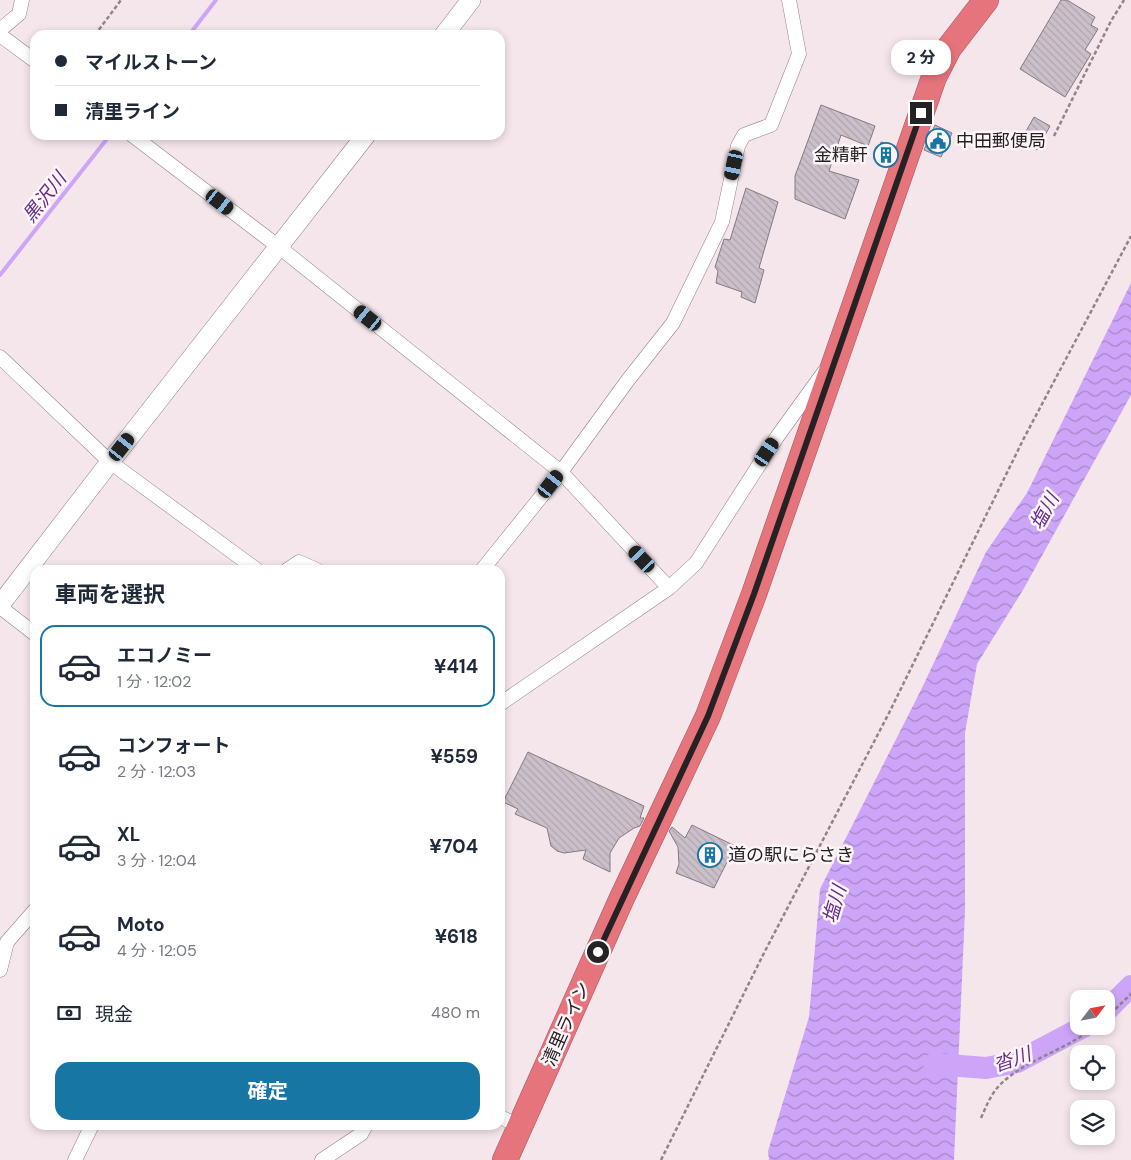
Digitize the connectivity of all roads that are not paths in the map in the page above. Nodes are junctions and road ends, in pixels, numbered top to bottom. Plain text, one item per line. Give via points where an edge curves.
1 (22, 0) edge
2 (471, 0) edge
3 (790, 0) edge
4 (986, 0) edge
5 (0, 30) edge
6 (448, 30) edge
7 (0, 35) edge
8 (30, 57) edge
9 (139, 140) edge
10 (362, 140) edge
11 (279, 247) junction
12 (837, 352) junction
13 (0, 357) edge
14 (110, 462) junction
15 (561, 472) junction
16 (31, 565) edge
17 (250, 565) edge
18 (486, 565) edge
19 (30, 567) edge
20 (669, 588) junction
21 (0, 606) edge
22 (30, 630) edge
23 (505, 701) edge
24 (30, 916) edge
25 (0, 970) edge
26 (510, 1122) edge
27 (90, 1130) edge
28 (363, 1130) edge
29 (77, 1155) edge
30 (89, 1160) edge
31 (322, 1160) edge
32 (505, 1160) edge

1 - 5 street via 19,14
2 - 6 street
3 - 15 street via 799,54 771,125 744,135 738,146 722,222 673,323
4 - 12 highway, 清里ライン via 949,48 934,77
7 - 8 street
9 - 11 street
10 - 11 street
11 - 14 street
11 - 15 street
12 - 20 street via 777,437 696,563
12 - 26 highway, 清里ライン via 754,594 708,716
13 - 14 street
14 - 16 street
14 - 17 street
15 - 18 street
15 - 20 street
19 - 21 street
20 - 23 street
21 - 22 street
24 - 25 street via 8,942
26 - 32 highway, 清里ライン
27 - 29 street
28 - 31 street
29 - 30 street

